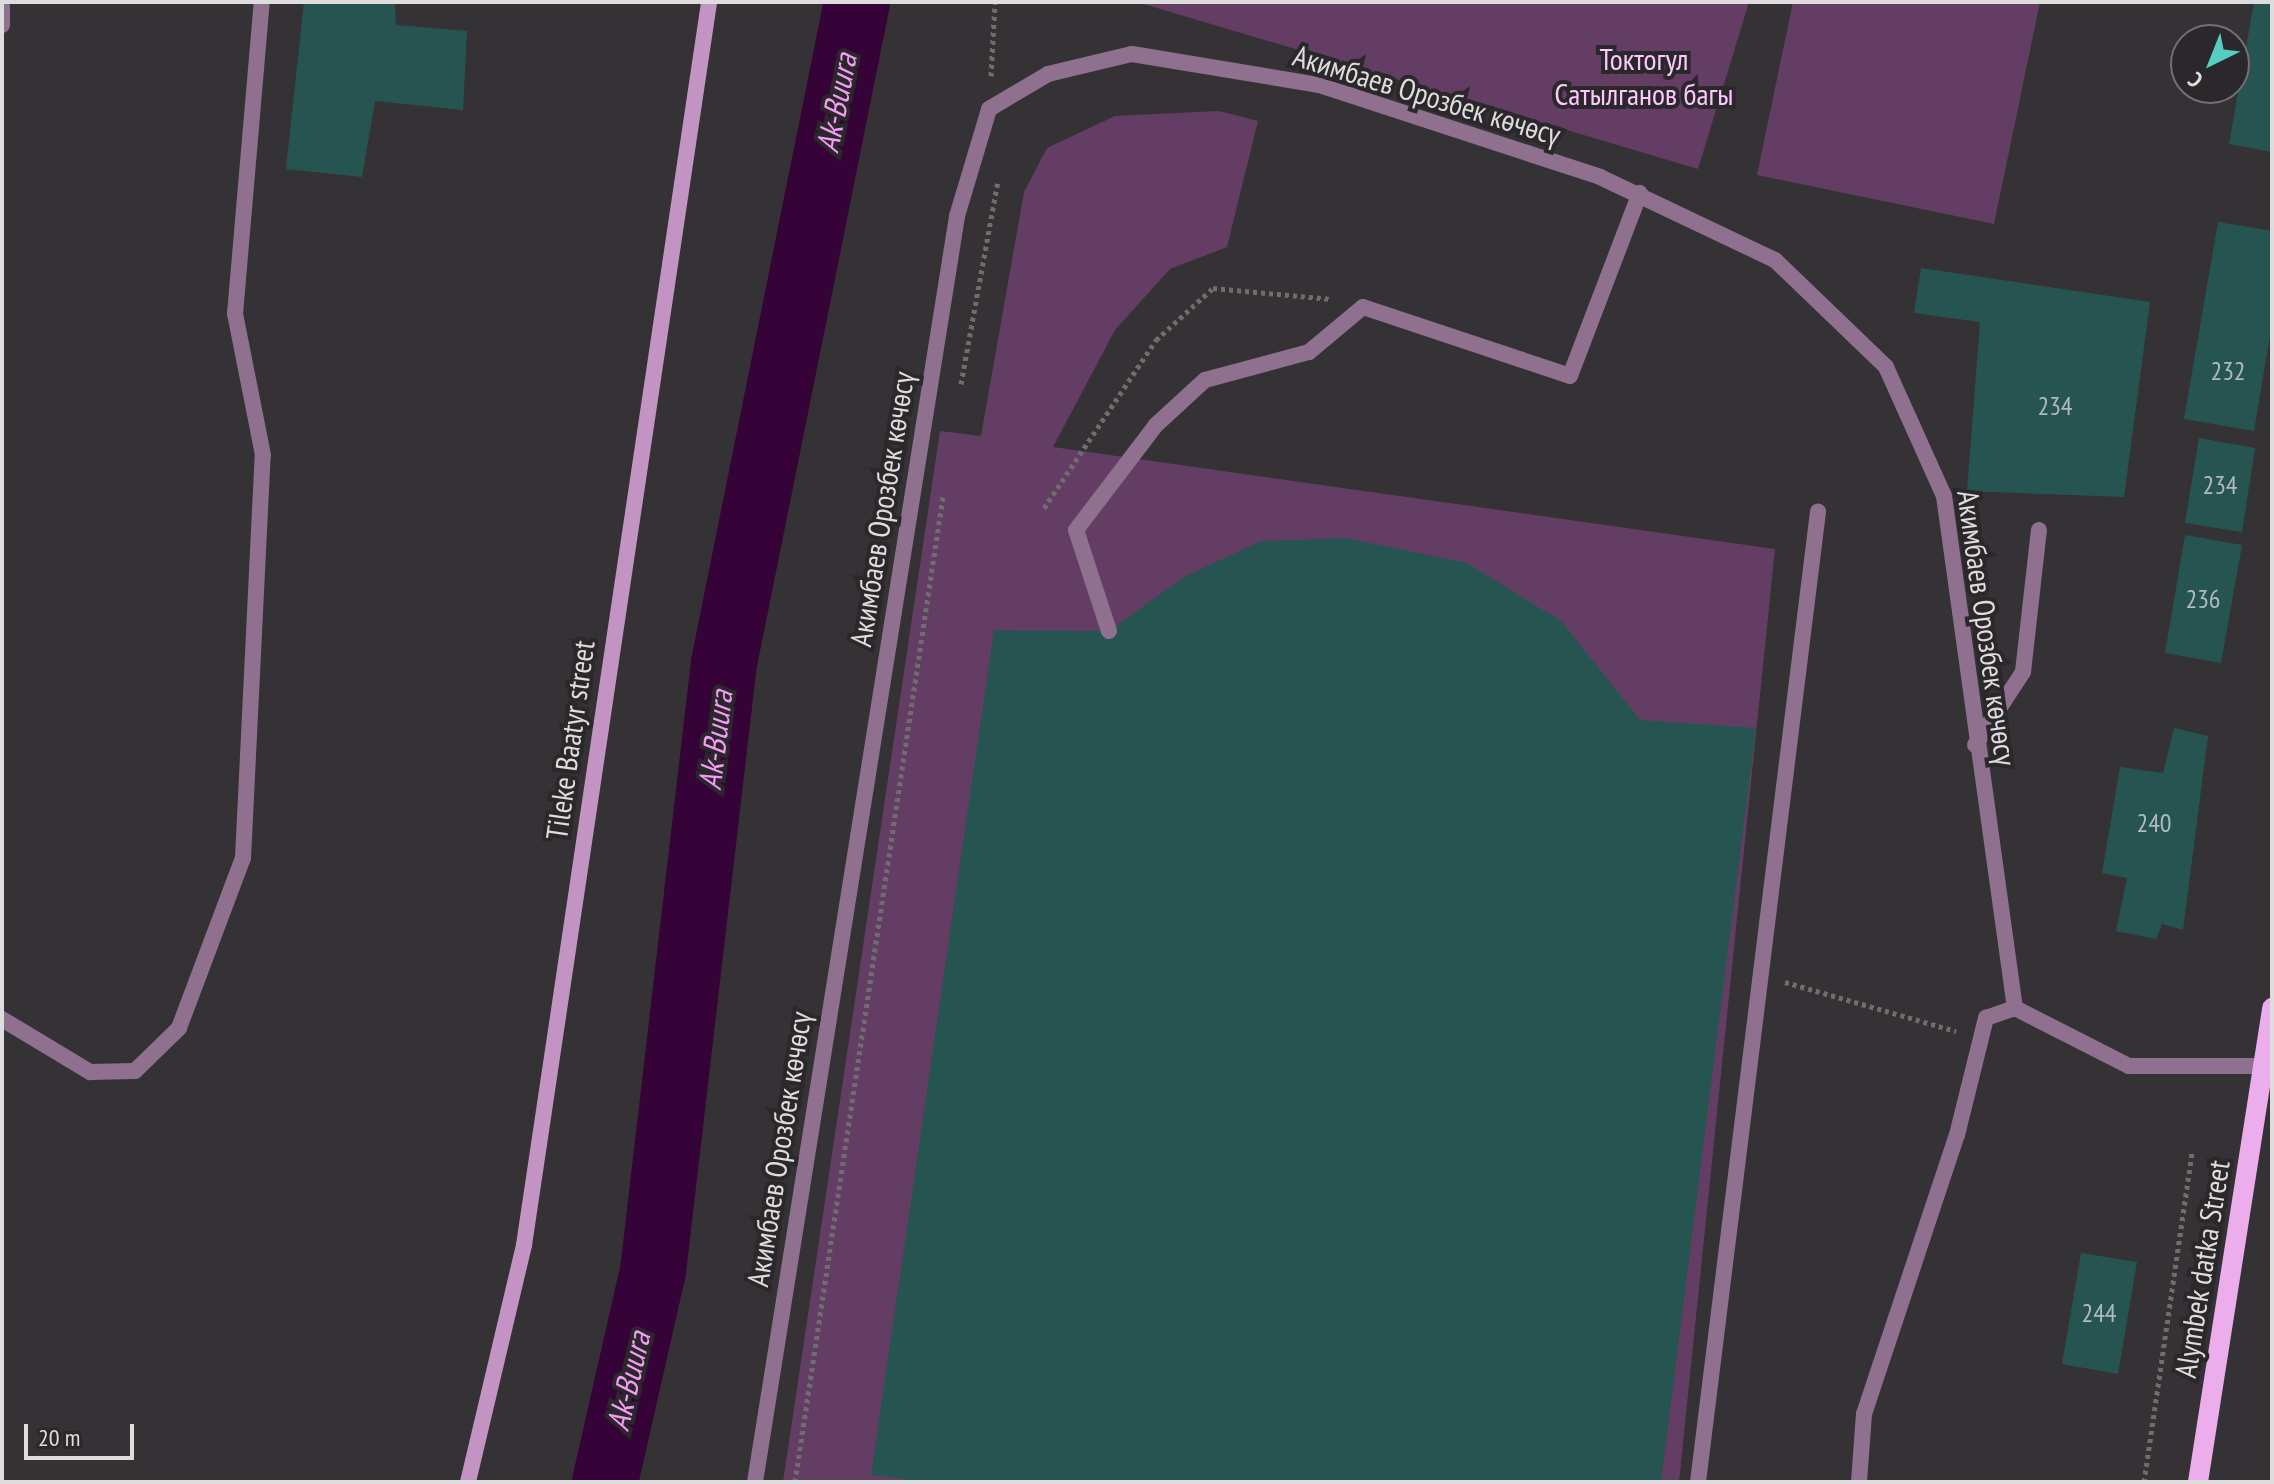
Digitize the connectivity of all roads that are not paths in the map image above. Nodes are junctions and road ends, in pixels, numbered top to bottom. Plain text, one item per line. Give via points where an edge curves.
1 (262, 2) edge
2 (709, 2) edge
3 (2, 7) edge
4 (2, 25) edge
5 (1640, 193) junction
6 (1818, 511) dead end
7 (2039, 530) dead end
8 (1109, 631) dead end
9 (1975, 745) junction
10 (2015, 1008) junction
11 (2272, 1008) edge
12 (2, 1019) edge
13 (2268, 1066) edge
14 (468, 1482) edge
15 (755, 1482) edge
16 (1698, 1482) edge
17 (1859, 1482) edge
18 (2198, 1482) edge

1 - 12 street via 235,314 263,455 243,858 179,1028 142,1067 120,1075 90,1072
2 - 14 street, Tileke Baatyr street via 524,1245
3 - 4 street
5 - 8 street via 1570,376 1363,307 1309,352 1205,380 1156,425 1076,530
5 - 9 street, Акимбаев Орозбек көчөсү via 1775,260 1886,367 1944,496
5 - 15 street, Акимбаев Орозбек көчөсү via 1319,85 1132,54 1048,74 989,109 957,216
6 - 16 street
7 - 9 street via 2023,672
9 - 10 street, Акимбаев Орозбек көчөсү
10 - 13 street via 2129,1066
10 - 17 street via 1986,1018 1957,1135 1864,1414
11 - 13 main road
13 - 18 main road, Alymbek datka Street

